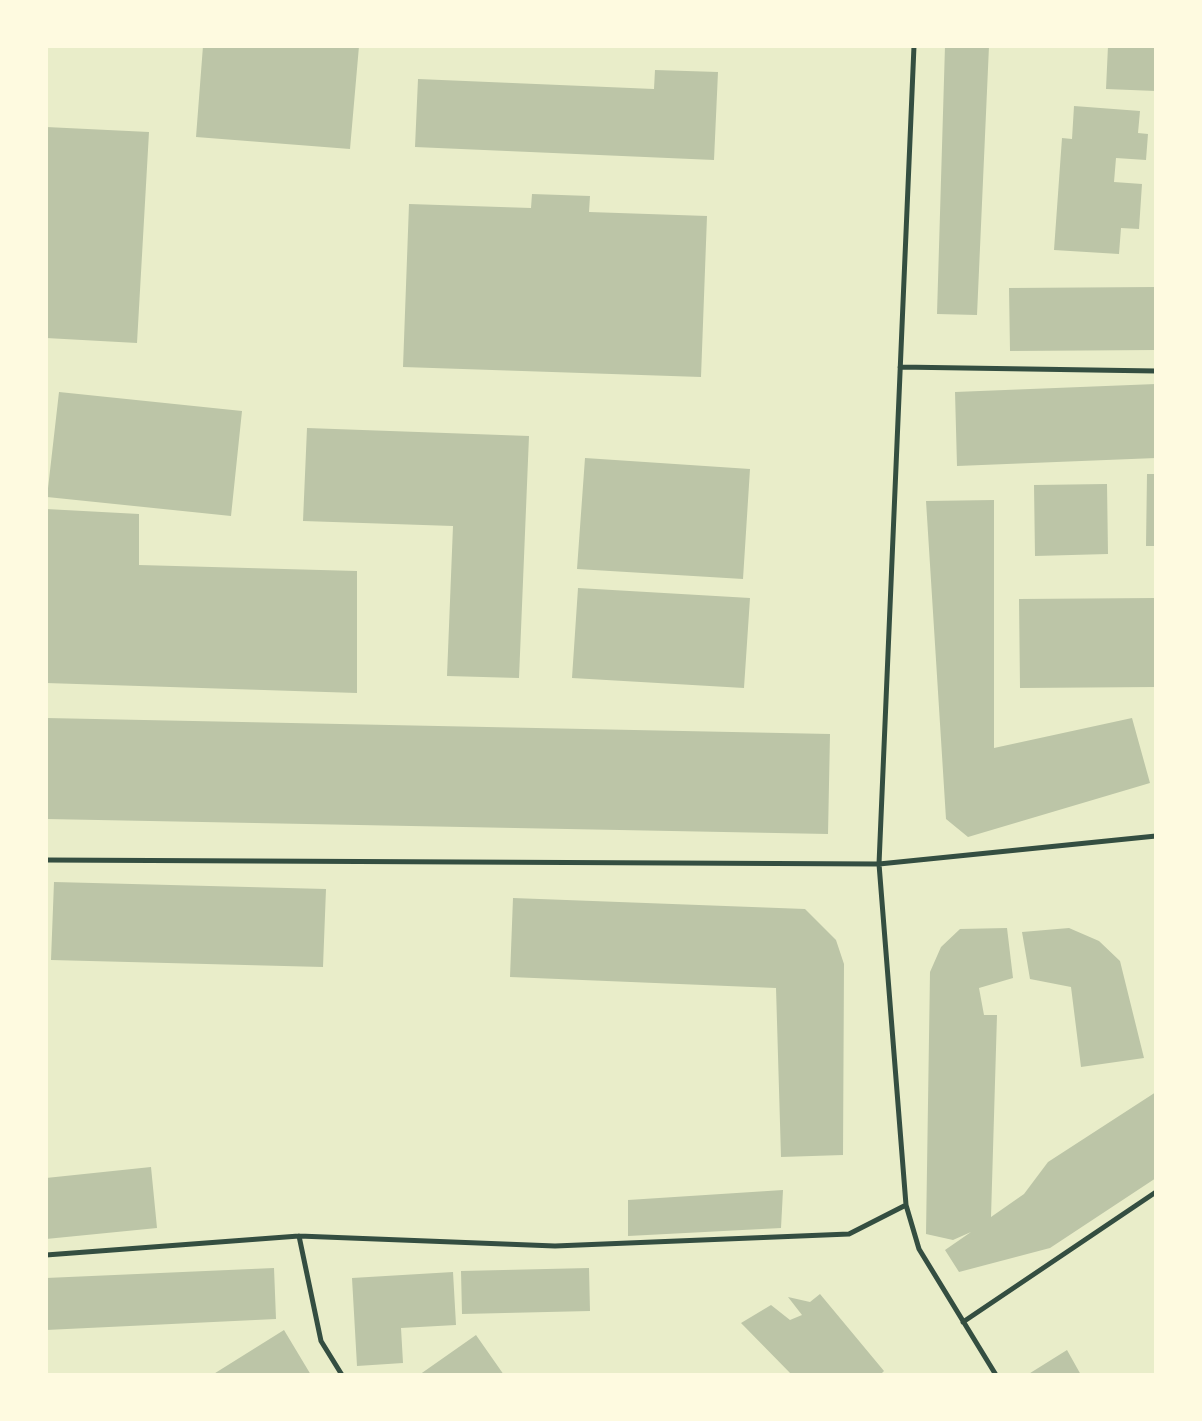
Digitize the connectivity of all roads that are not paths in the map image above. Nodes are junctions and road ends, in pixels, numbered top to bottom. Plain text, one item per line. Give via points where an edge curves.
1 (914, 46) edge
2 (900, 367) junction
3 (1156, 371) edge
4 (1156, 836) edge
5 (46, 860) edge
6 (879, 864) junction
7 (1156, 1192) edge
8 (906, 1205) junction
9 (300, 1236) junction
10 (46, 1255) edge
11 (963, 1322) junction
12 (342, 1375) edge
13 (996, 1375) edge

1 - 2 street
2 - 3 street
2 - 6 street
4 - 6 street
5 - 6 street
6 - 8 street
7 - 11 street
8 - 9 street via 849,1234 555,1246
8 - 11 street via 919,1249
9 - 10 street
9 - 12 street via 320,1341
11 - 13 street

